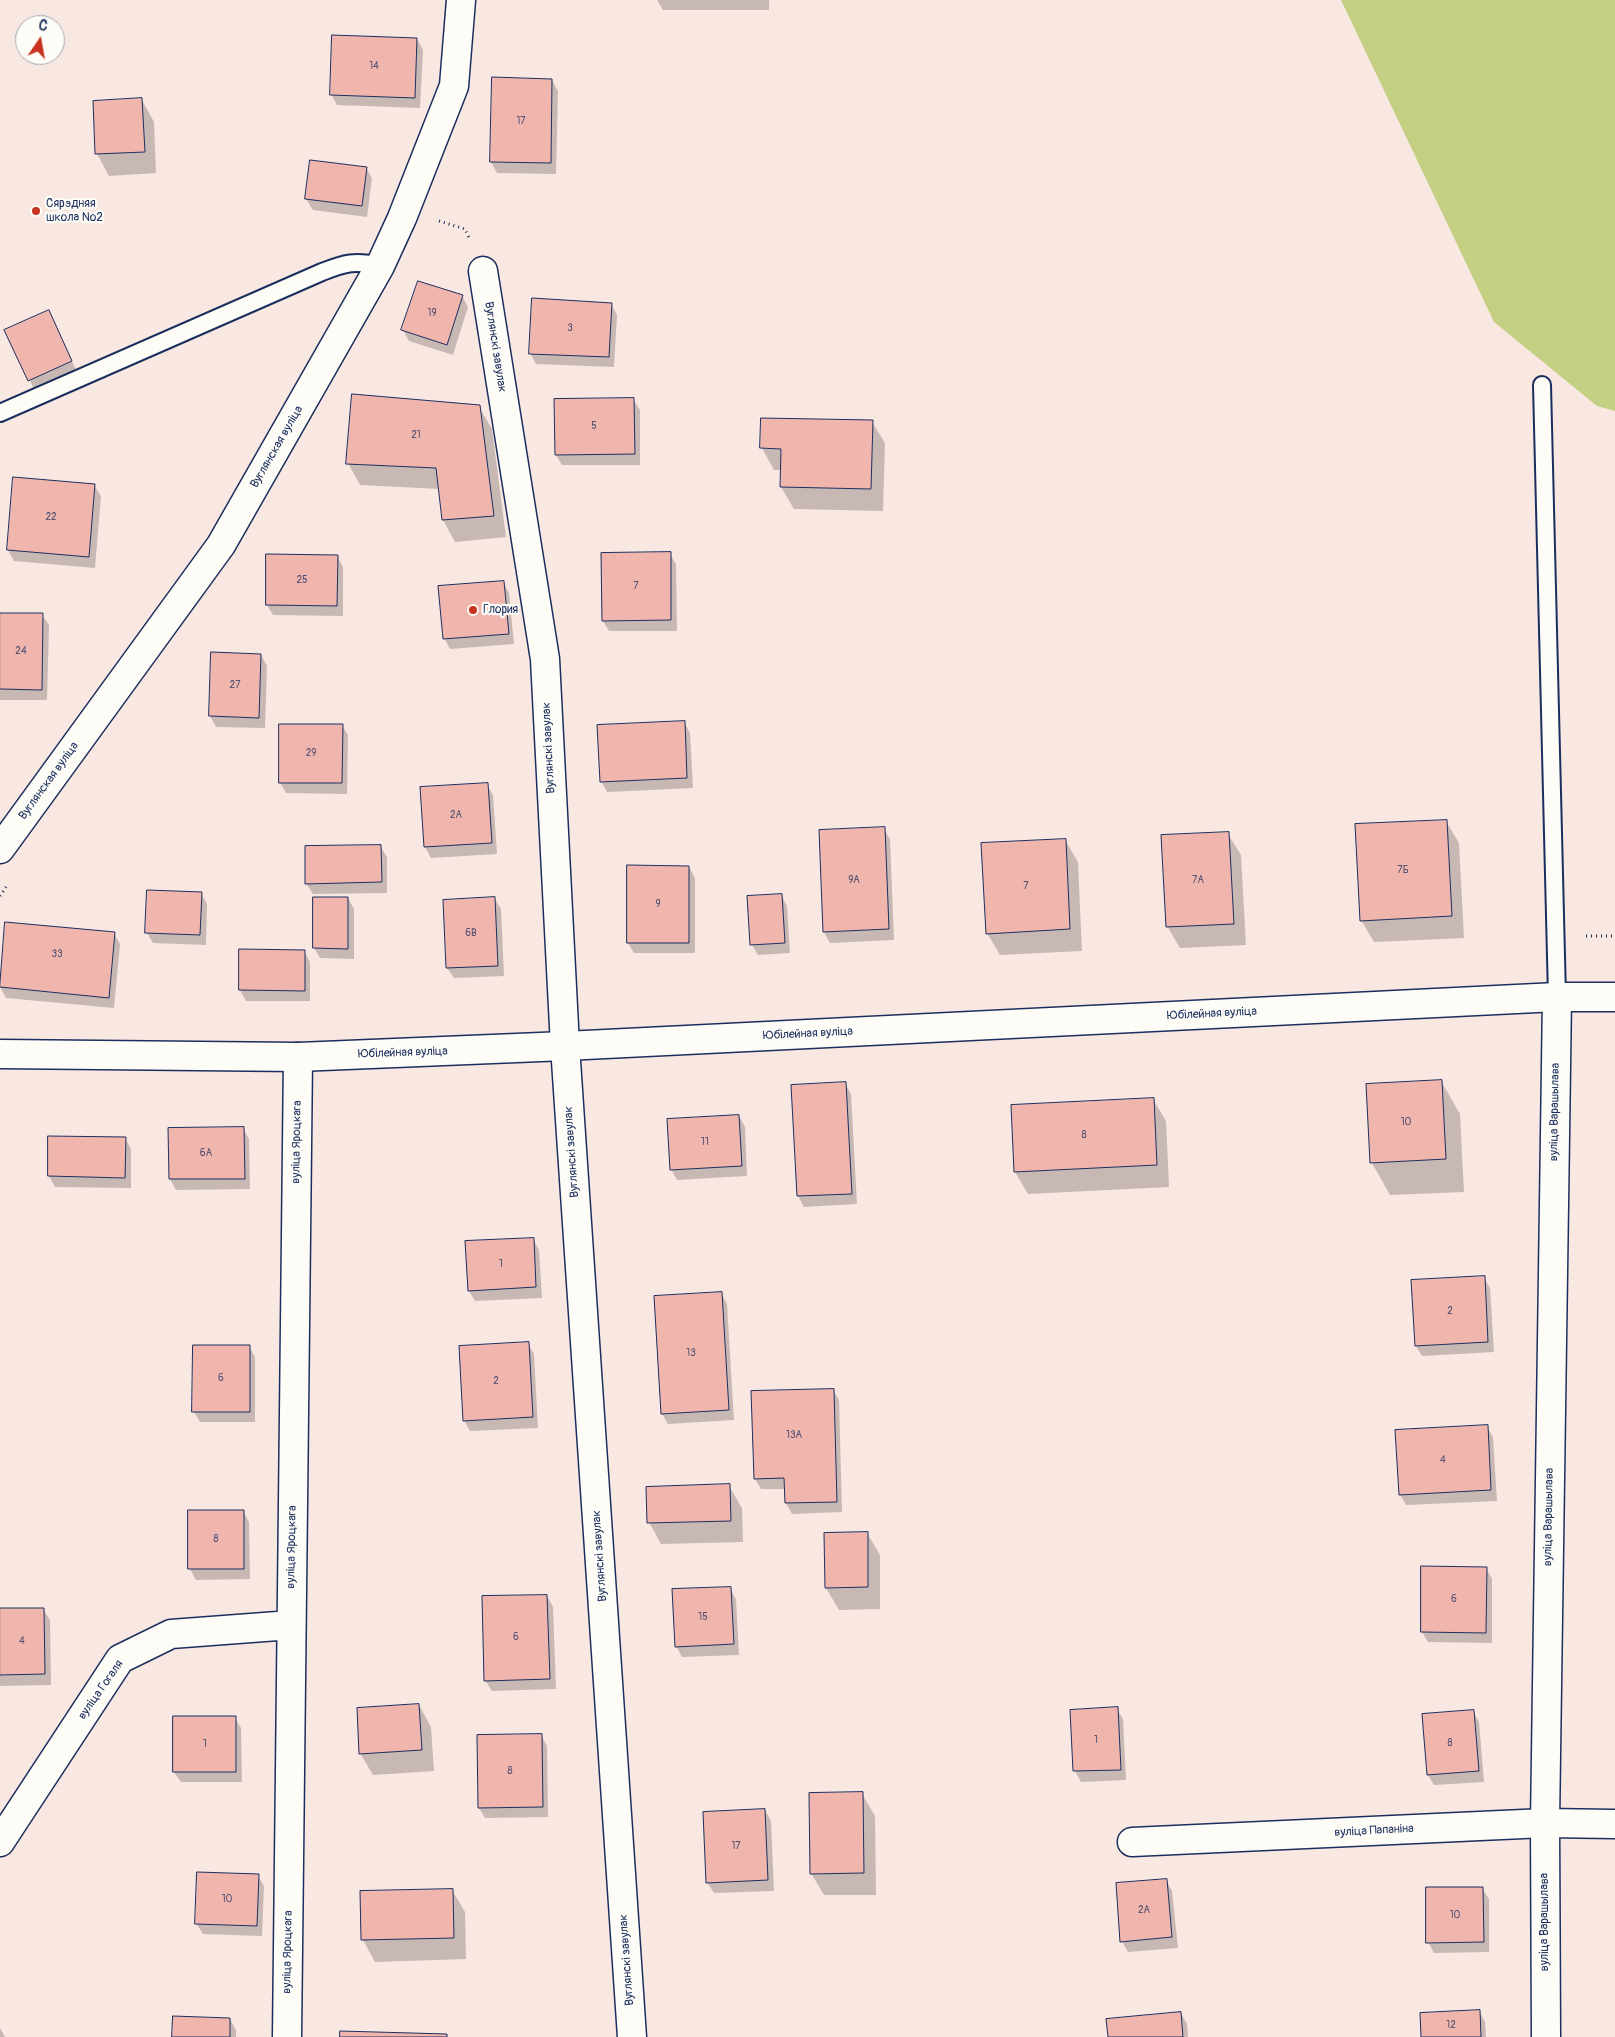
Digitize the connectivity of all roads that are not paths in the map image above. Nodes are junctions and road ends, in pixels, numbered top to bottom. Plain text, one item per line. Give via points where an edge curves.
1 (461, 0) edge
2 (380, 266) junction
3 (483, 271) dead end
4 (1542, 385) dead end
5 (0, 413) edge
6 (0, 849) edge
7 (1557, 997) junction
8 (1615, 998) edge
9 (565, 1046) junction
10 (0, 1054) edge
11 (298, 1057) junction
12 (291, 1625) junction
13 (1545, 1823) junction
14 (1615, 1824) edge
15 (0, 1842) edge
16 (1132, 1842) dead end
17 (287, 2037) edge
18 (632, 2037) edge
19 (1546, 2037) edge

1 - 2 street, Вуглянская вуліца via 454,86
2 - 5 lane via 346,262
2 - 6 street, Вуглянская вуліца via 221,545
3 - 9 street, Вуглянскі завулак via 545,659
4 - 7 lane
7 - 8 street, Юбілейная вуліца
7 - 9 street, Юбілейная вуліца
7 - 13 street, вуліца Варашылава
9 - 11 street, Юбілейная вуліца
9 - 18 street, Вуглянскі завулак
10 - 11 street, Юбілейная вуліца
11 - 12 street, вуліца Яроцкага
12 - 15 street, вуліца Гогаля via 171,1634 120,1659
12 - 17 street, вуліца Яроцкага
13 - 14 street, вуліца Папаніна
13 - 16 street, вуліца Папаніна
13 - 19 street, вуліца Варашылава

